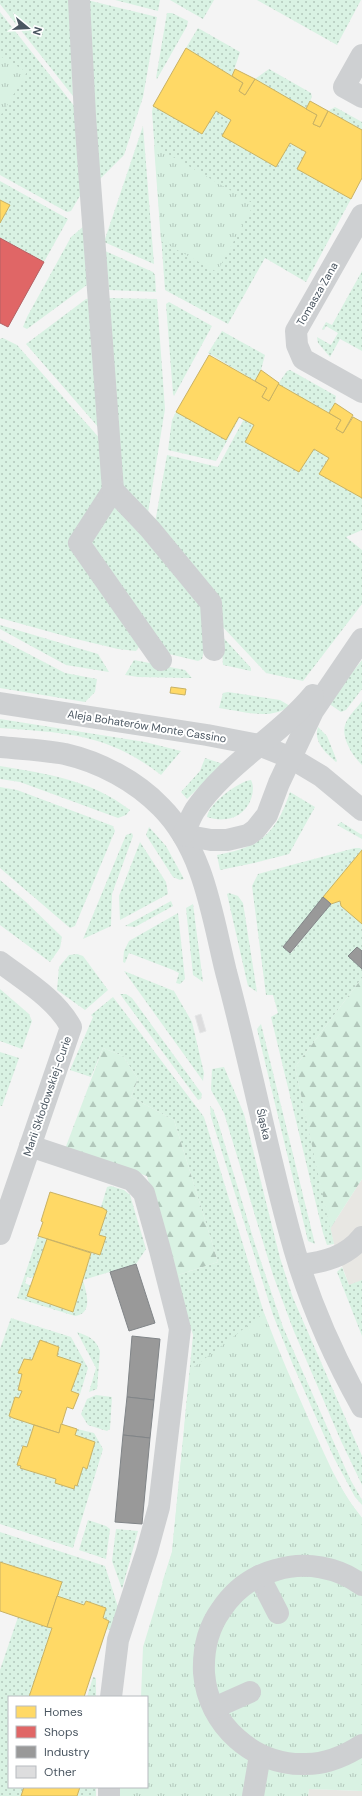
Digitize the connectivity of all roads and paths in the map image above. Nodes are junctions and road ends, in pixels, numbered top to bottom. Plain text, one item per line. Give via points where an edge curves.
1 (79, 0) edge
2 (362, 55) edge
3 (362, 97) edge
4 (362, 215) edge
5 (362, 392) edge
6 (113, 490) junction
7 (362, 638) edge
8 (214, 650) dead end
9 (161, 660) dead end
10 (0, 703) edge
11 (259, 745) junction
12 (0, 747) edge
13 (291, 758) junction
14 (362, 810) edge
15 (183, 835) junction
16 (0, 962) edge
17 (30, 1146) junction
18 (0, 1234) edge
19 (362, 1237) edge
20 (300, 1265) junction
21 (362, 1407) edge
22 (259, 1576) junction
23 (362, 1585) edge
24 (278, 1613) dead end
25 (250, 1692) dead end
26 (111, 1696) edge
27 (214, 1708) junction
28 (362, 1745) edge
29 (260, 1755) junction
30 (253, 1796) edge

1 - 6 street via 85,116
2 - 3 street via 344,87
4 - 5 street, Tomasza Zana via 296,331 297,345 303,359
6 - 8 street via 211,603
6 - 9 street via 79,543
7 - 11 street via 302,709
7 - 13 street via 313,711
10 - 11 street, Aleja Bohaterów Monte Cassino
11 - 13 street, Aleja Bohaterów Monte Cassino
11 - 15 street via 215,786 195,811
12 - 15 street via 65,754 117,774 138,787 161,807
13 - 14 street, Aleja Bohaterów Monte Cassino via 332,784
13 - 15 street via 267,816 248,835 227,840 211,840
15 - 20 street, Śląska via 201,872 289,1232
16 - 17 street, Marii Skłodowskiej-Curie via 64,1014 71,1027
17 - 18 street, Marii Skłodowskiej-Curie
17 - 26 street via 132,1180 141,1188 180,1329 159,1507 118,1640
19 - 20 street via 357,1244 325,1262
20 - 21 street, Śląska via 313,1306 343,1373
22 - 23 street via 280,1568 315,1566 337,1572
22 - 24 street
22 - 27 street via 240,1588 228,1600 209,1634 204,1655 204,1672 206,1688
25 - 27 street
27 - 29 street via 233,1736
28 - 29 street via 341,1757 306,1764 282,1762
29 - 30 street

